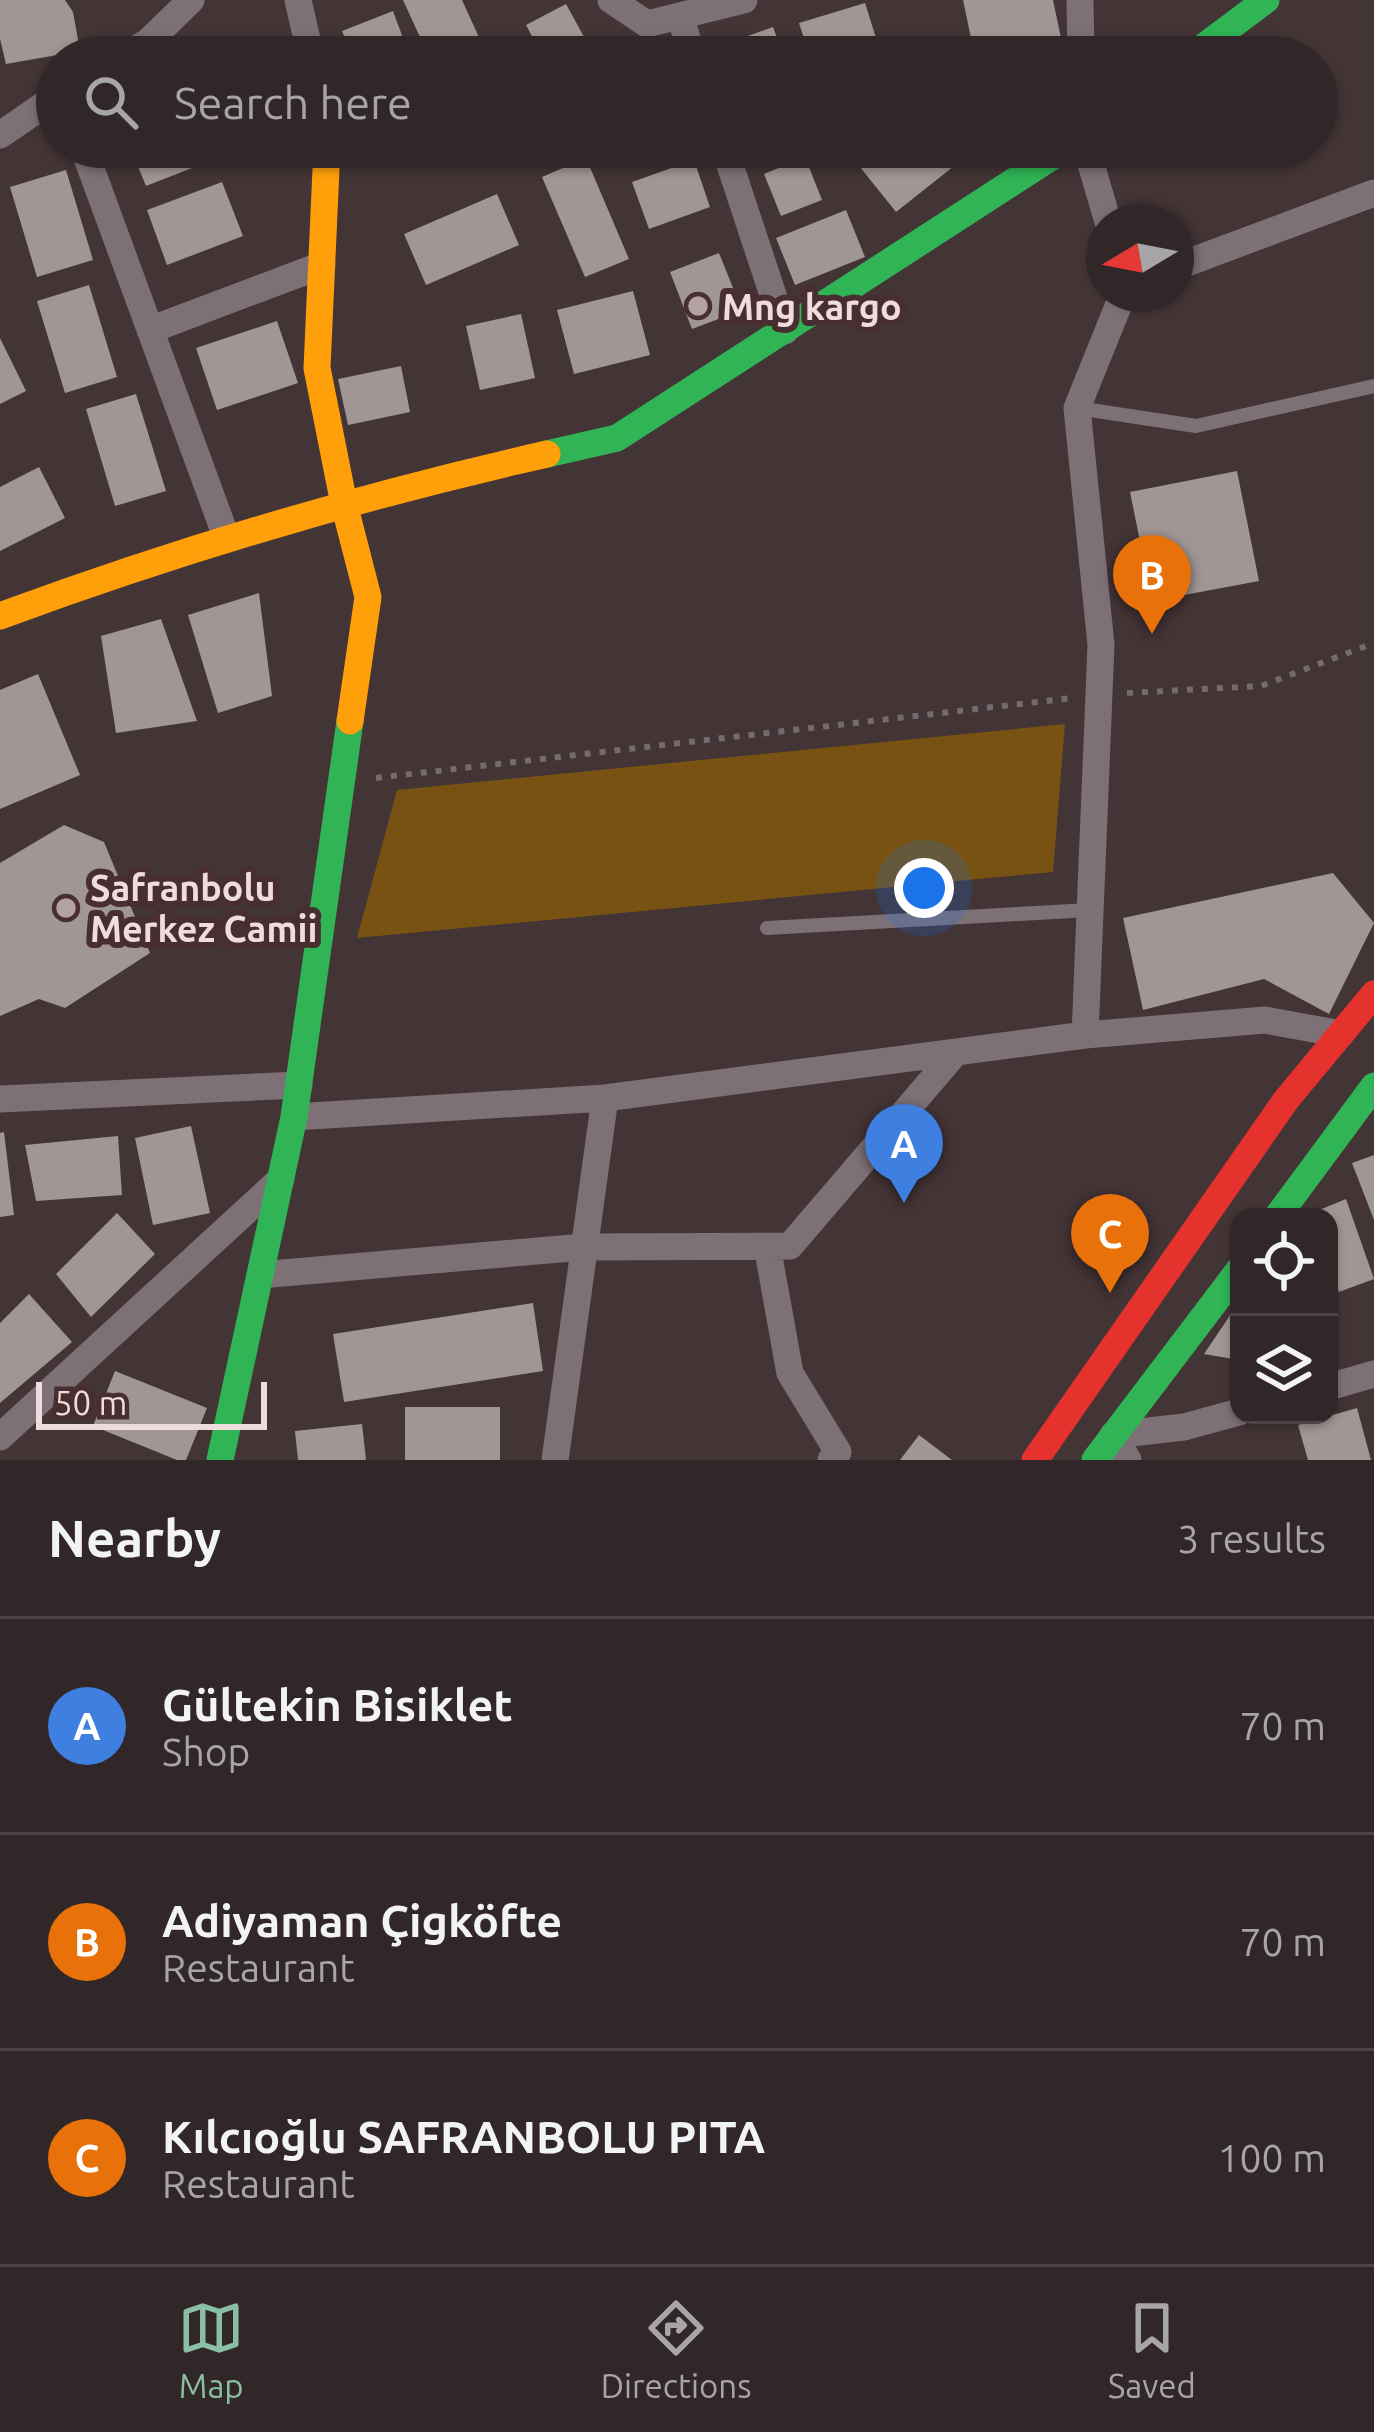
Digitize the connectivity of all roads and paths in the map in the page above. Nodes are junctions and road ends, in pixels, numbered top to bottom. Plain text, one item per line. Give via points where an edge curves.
1 (191, 0) edge
2 (298, 0) edge
3 (611, 0) edge
4 (744, 0) edge
5 (1080, 0) edge
6 (1266, 0) edge
7 (680, 16) junction
8 (153, 36) edge
9 (306, 36) edge
10 (687, 36) edge
11 (1081, 36) edge
12 (1218, 36) edge
13 (36, 110) edge
14 (0, 135) edge
15 (91, 168) edge
16 (326, 168) edge
17 (731, 168) edge
18 (1035, 168) edge
19 (1092, 168) edge
20 (1374, 193) edge
21 (1103, 204) edge
22 (1194, 260) edge
23 (322, 265) junction
24 (1116, 312) edge
25 (150, 330) junction
26 (785, 331) junction
27 (1374, 386) edge
28 (1077, 408) junction
29 (344, 504) junction
30 (226, 539) junction
31 (0, 616) edge
32 (1374, 644) edge
33 (1099, 694) junction
34 (342, 782) junction
35 (1090, 910) junction
36 (767, 928) dead end
37 (1374, 994) edge
38 (1341, 1034) junction
39 (1085, 1035) junction
40 (956, 1052) junction
41 (299, 1084) junction
42 (1374, 1086) edge
43 (605, 1098) junction
44 (0, 1099) edge
45 (294, 1117) junction
46 (281, 1179) junction
47 (1284, 1208) edge
48 (766, 1246) junction
49 (584, 1247) junction
50 (260, 1275) junction
51 (1230, 1282) edge
52 (1374, 1374) edge
53 (1338, 1384) edge
54 (1230, 1414) edge
55 (1113, 1435) junction
56 (0, 1437) edge
57 (220, 1460) edge
58 (555, 1460) edge
59 (831, 1460) edge
60 (1034, 1460) edge
61 (1095, 1460) edge
62 (1128, 1460) edge

1 - 8 street
2 - 9 street
3 - 7 street via 647,24
4 - 7 street
5 - 11 street
6 - 12 street
7 - 10 street
13 - 14 street
15 - 25 street
16 - 23 street
17 - 26 street
18 - 26 street
19 - 21 street
20 - 22 street
23 - 25 street
23 - 29 street via 317,368
24 - 28 street
25 - 30 street
26 - 29 street via 617,438
27 - 28 lane via 1196,426
28 - 33 street
29 - 30 street
29 - 34 street via 368,597
30 - 31 street
32 - 33 path via 1261,686
33 - 34 path
33 - 35 street
34 - 41 street
35 - 36 lane
35 - 39 street
37 - 38 street
38 - 39 street via 1265,1020
38 - 60 street via 1286,1100
39 - 40 street
40 - 43 street
40 - 48 street via 790,1246
41 - 44 street
41 - 45 street
42 - 47 street
43 - 45 street
43 - 49 street
45 - 46 street
46 - 50 street
46 - 56 street
48 - 49 street
48 - 59 street via 790,1373 838,1452
49 - 50 street
49 - 58 street
50 - 57 street
51 - 55 street
52 - 53 street
54 - 55 street
55 - 61 street
55 - 62 street

